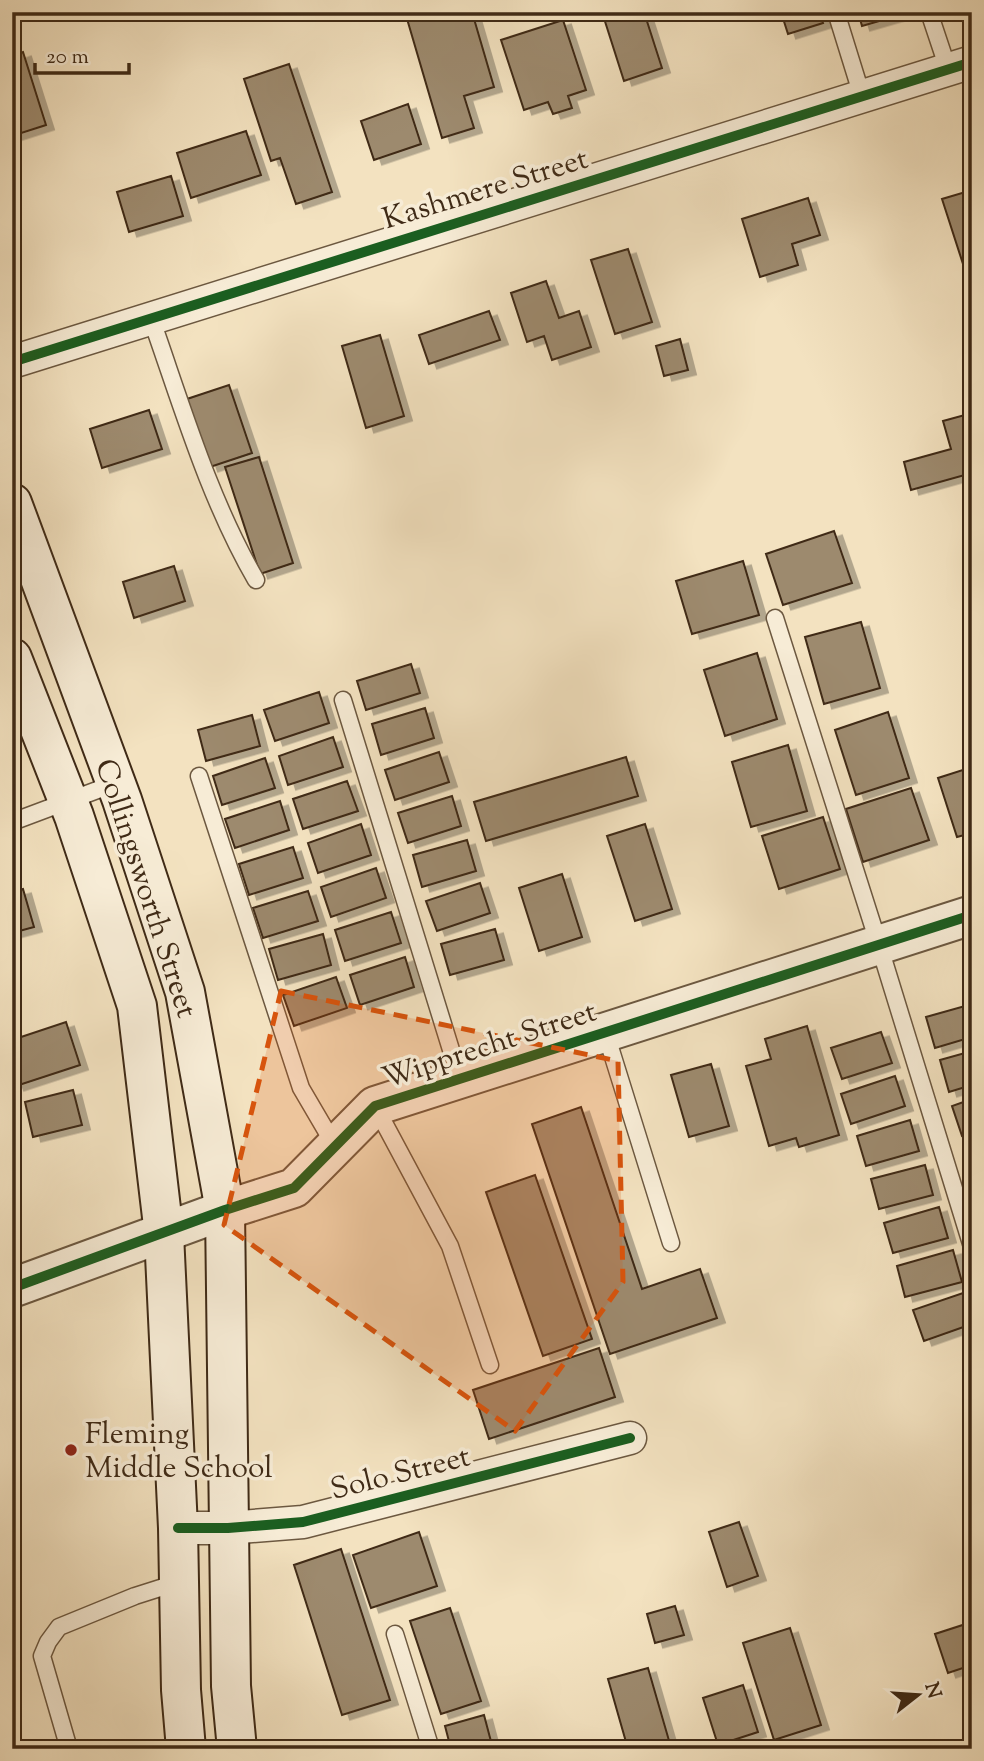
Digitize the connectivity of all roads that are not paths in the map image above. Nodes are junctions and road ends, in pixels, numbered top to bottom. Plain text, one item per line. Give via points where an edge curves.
1 (836, 12) edge
2 (929, 12) edge
3 (960, 65) edge
4 (862, 96) junction
5 (151, 318) junction
6 (12, 362) edge
7 (12, 503) edge
8 (256, 580) dead end
9 (775, 618) dead end
10 (12, 658) edge
11 (343, 700) dead end
12 (199, 776) dead end
13 (116, 783) junction
14 (69, 801) junction
15 (12, 822) edge
16 (972, 915) edge
17 (879, 945) junction
18 (605, 1031) junction
19 (460, 1079) junction
20 (375, 1106) junction
21 (335, 1146) junction
22 (225, 1210) junction
23 (164, 1234) junction
24 (671, 1243) dead end
25 (972, 1247) edge
26 (12, 1288) edge
27 (490, 1365) dead end
28 (630, 1438) dead end
29 (178, 1528) junction
30 (228, 1528) junction
31 (179, 1582) junction
32 (395, 1634) dead end
33 (69, 1749) edge
34 (186, 1749) edge
35 (237, 1749) edge
36 (431, 1749) edge

1 - 4 lane
2 - 3 lane
3 - 4 street, Kashmere Street
4 - 5 street, Kashmere Street
5 - 6 street, Kashmere Street
5 - 8 lane via 239,552
7 - 13 main road, Collingsworth Street
9 - 17 lane
10 - 14 main road, Collingsworth Street
11 - 19 lane
12 - 21 lane via 301,1087
13 - 14 lane
13 - 22 main road, Collingsworth Street via 186,992
14 - 15 lane
14 - 23 main road, Collingsworth Street via 137,1006
16 - 17 main road, Wipprecht Street
17 - 18 main road, Wipprecht Street
17 - 25 lane
18 - 19 main road, Wipprecht Street
18 - 24 lane
19 - 20 main road, Wipprecht Street
20 - 21 main road, Wipprecht Street
20 - 27 lane via 450,1246
21 - 22 main road, Wipprecht Street via 294,1188
22 - 23 main road, Wipprecht Street
22 - 30 main road, Collingsworth Street
23 - 26 main road, Wipprecht Street
23 - 29 main road, Collingsworth Street
28 - 30 street, Solo Street via 303,1522
29 - 30 street, Solo Street
29 - 31 main road, Collingsworth Street
30 - 35 main road, Collingsworth Street
31 - 33 lane via 59,1628 48,1642 42,1656
31 - 34 main road, Collingsworth Street
32 - 36 lane

